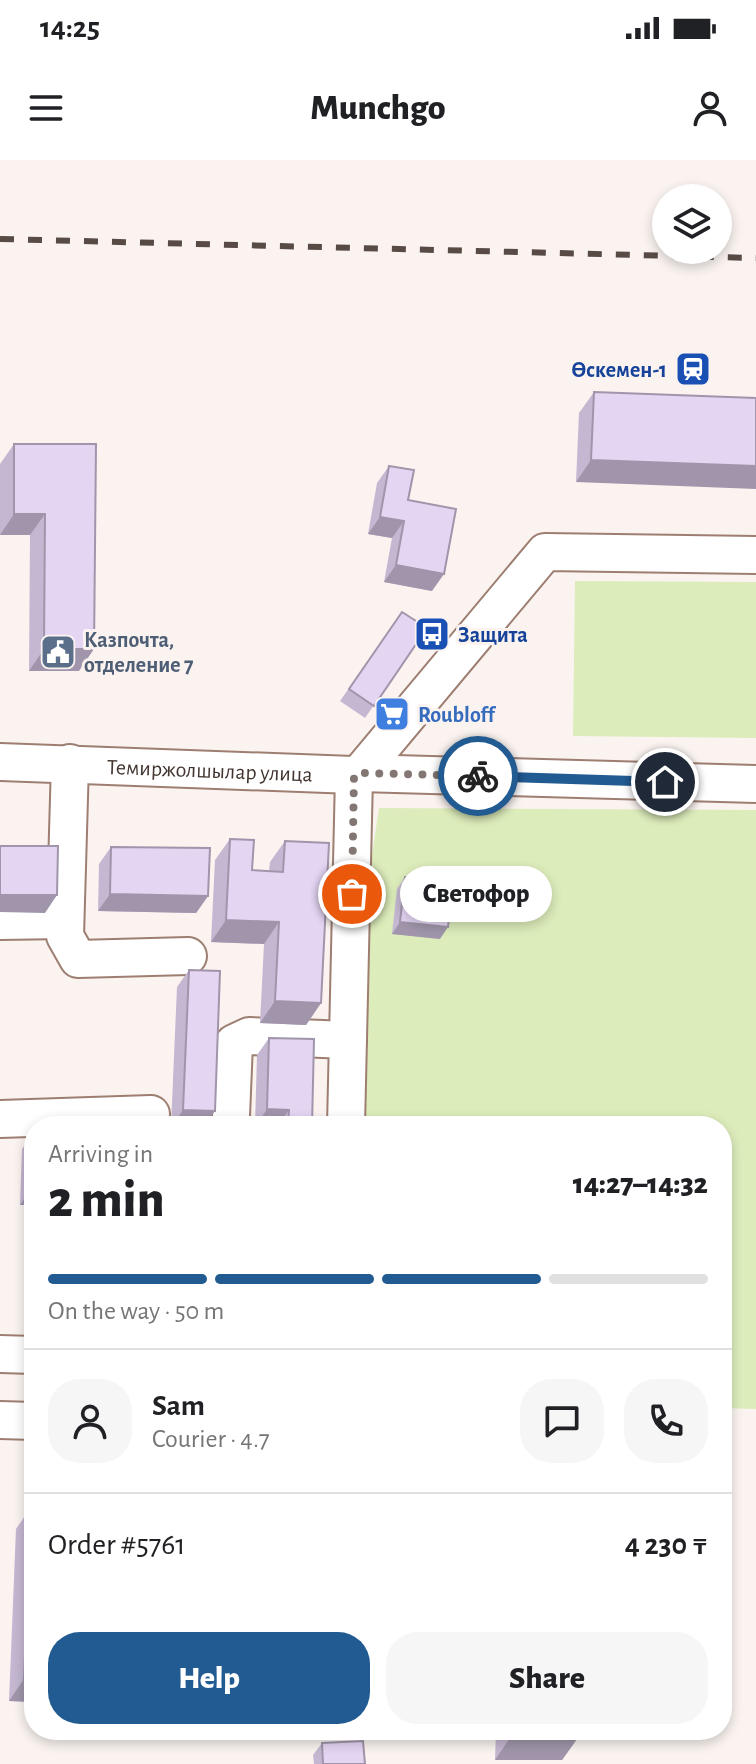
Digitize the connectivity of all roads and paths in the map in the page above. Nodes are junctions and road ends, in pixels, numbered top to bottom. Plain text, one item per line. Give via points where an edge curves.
1 (756, 555) edge
2 (0, 762) edge
3 (70, 763) junction
4 (357, 775) junction
5 (756, 784) edge
6 (65, 920) junction
7 (0, 921) edge
8 (188, 956) dead end
9 (348, 1040) junction
10 (151, 1114) dead end
11 (91, 1116) edge
12 (231, 1116) dead end
13 (346, 1116) edge
14 (24, 1118) edge
15 (0, 1119) edge
16 (0, 1354) edge
17 (24, 1355) edge
18 (0, 1420) edge
19 (24, 1421) edge

1 - 4 street via 545,552
2 - 3 street, Темиржолшылар улица
3 - 4 street, Темиржолшылар улица
3 - 6 street
4 - 5 street, Темиржолшылар улица
4 - 9 street
6 - 7 street
6 - 8 street via 65,936 78,959
9 - 12 street via 249,1036 234,1043
9 - 13 street
10 - 11 street
14 - 15 street
16 - 17 street
18 - 19 street

